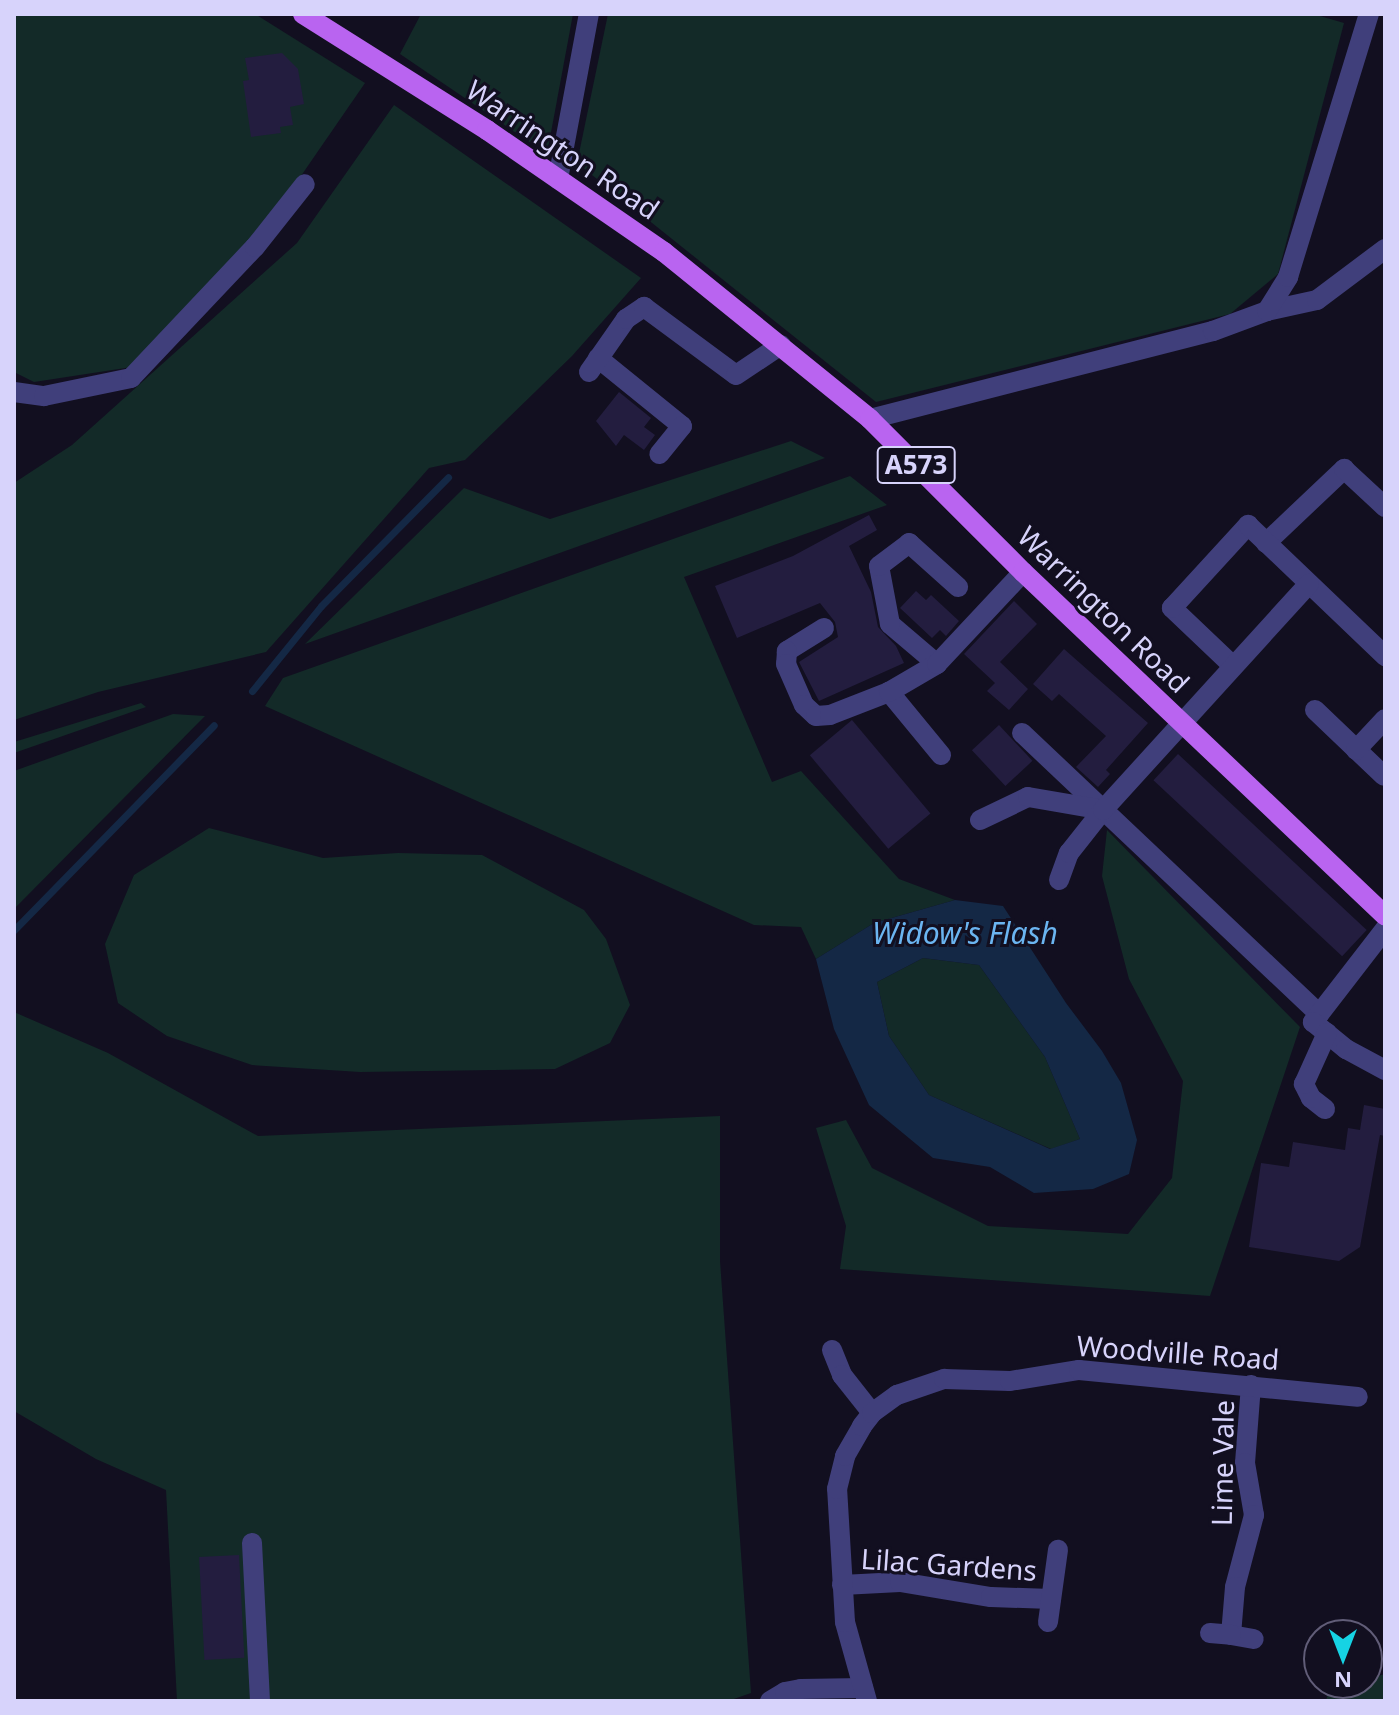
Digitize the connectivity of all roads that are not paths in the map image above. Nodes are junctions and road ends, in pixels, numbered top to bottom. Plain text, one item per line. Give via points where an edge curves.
1 (303, 14) edge
2 (589, 14) edge
3 (1369, 14) edge
4 (558, 179) junction
5 (305, 184) dead end
6 (1385, 249) edge
7 (1267, 311) junction
8 (781, 345) junction
9 (14, 392) edge
10 (870, 419) junction
11 (659, 454) dead end
12 (1385, 507) edge
13 (1266, 543) junction
14 (1023, 572) junction
15 (1309, 584) junction
16 (958, 587) dead end
17 (824, 628) dead end
18 (1385, 656) edge
19 (937, 664) junction
20 (1232, 665) junction
21 (889, 692) junction
22 (1315, 710) dead end
23 (1385, 719) edge
24 (1181, 721) junction
25 (1022, 733) dead end
26 (1356, 750) junction
27 (941, 755) dead end
28 (1384, 776) edge
29 (1103, 810) junction
30 (980, 820) dead end
31 (1059, 880) dead end
32 (1385, 916) edge
33 (1385, 929) edge
34 (1323, 1024) junction
35 (1385, 1070) edge
36 (1325, 1109) dead end
37 (832, 1350) dead end
38 (1251, 1385) junction
39 (1358, 1397) dead end
40 (872, 1413) junction
41 (252, 1543) dead end
42 (1058, 1550) dead end
43 (842, 1585) junction
44 (1051, 1599) junction
45 (1048, 1622) dead end
46 (1210, 1633) dead end
47 (1231, 1635) junction
48 (1254, 1639) dead end
49 (865, 1694) edge
50 (260, 1701) edge
51 (770, 1701) edge

1 - 4 main road, Warrington Road / A573
2 - 4 street
3 - 7 street via 1288,277
4 - 8 main road, Warrington Road / A573 via 664,252
5 - 9 street via 255,247 131,378 44,396
6 - 7 street via 1317,300
7 - 10 street via 1213,331
8 - 10 main road, Warrington Road / A573
8 - 11 street via 736,375 644,307 626,319 594,365 682,426
10 - 14 main road, Warrington Road / A573
12 - 13 street via 1344,469
13 - 15 street
13 - 20 street via 1248,525 1172,608
14 - 19 street
14 - 24 main road, Warrington Road / A573
15 - 18 street
15 - 20 street
16 - 19 street via 909,543 879,566 890,624
17 - 21 street via 787,651 786,664 804,705 816,716 830,715
19 - 21 street
20 - 24 street
21 - 27 street
22 - 26 street
23 - 26 street
24 - 29 street
24 - 32 main road, Warrington Road / A573
25 - 29 street
26 - 28 street
29 - 30 street via 1028,797
29 - 31 street via 1069,853
29 - 34 street
33 - 34 street
34 - 35 street via 1346,1049
34 - 36 street via 1304,1084
37 - 40 street via 842,1375
38 - 39 street, Woodville Road
38 - 40 street, Woodville Road via 1079,1370 1010,1381 960,1378 912,1387
38 - 47 street, Lime Vale via 1245,1463 1254,1515 1235,1587
40 - 43 street, Woodville Road via 845,1456 837,1489
41 - 50 street
42 - 44 street, Lilac Gardens
43 - 44 street, Lilac Gardens via 900,1582 978,1596
43 - 49 street, Woodville Road via 845,1622
44 - 45 street, Lilac Gardens
46 - 47 street
47 - 48 street
49 - 51 street via 801,1689

